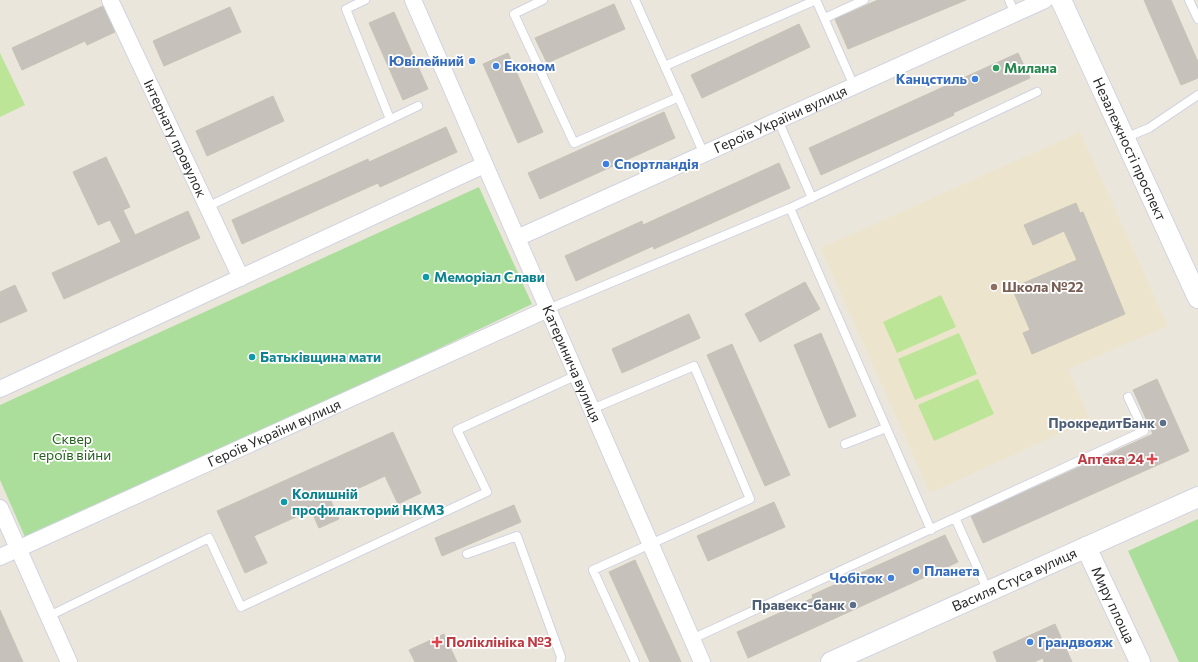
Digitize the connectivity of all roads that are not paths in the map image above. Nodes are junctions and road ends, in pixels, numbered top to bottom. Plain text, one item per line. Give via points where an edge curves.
1 (110, 0) edge
2 (365, 0) edge
3 (413, 0) edge
4 (543, 0) edge
5 (635, 0) edge
6 (816, 0) edge
7 (864, 0) edge
8 (1045, 0) edge
9 (1061, 0) edge
10 (1189, 0) edge
11 (1012, 7) edge
12 (825, 18) junction
13 (1198, 19) edge
14 (665, 66) junction
15 (854, 86) junction
16 (1037, 92) dead end
17 (1198, 95) edge
18 (679, 97) junction
19 (418, 106) dead end
20 (390, 119) junction
21 (778, 120) junction
22 (1124, 138) junction
23 (704, 154) junction
24 (484, 165) junction
25 (812, 198) junction
26 (207, 207) junction
27 (790, 208) junction
28 (517, 238) junction
29 (240, 278) junction
30 (1198, 298) edge
31 (548, 309) junction
32 (577, 375) junction
33 (0, 389) edge
34 (1128, 397) dead end
35 (592, 409) junction
36 (886, 428) junction
37 (845, 444) dead end
38 (1198, 497) edge
39 (0, 508) edge
40 (955, 518) junction
41 (931, 530) junction
42 (651, 546) junction
43 (1086, 547) junction
44 (18, 548) junction
45 (467, 554) dead end
46 (0, 557) edge
47 (988, 591) junction
48 (49, 616) junction
49 (692, 639) junction
50 (69, 662) edge
51 (560, 662) edge
52 (635, 662) edge
53 (702, 662) edge
54 (830, 662) edge
55 (1140, 662) edge

1 - 26 street, Інтернату провулок
2 - 20 lane via 346,9
3 - 24 street, Катеринича вулиця
4 - 18 lane via 514,14 574,143
5 - 14 lane
6 - 12 lane
6 - 14 lane
7 - 12 lane
8 - 11 street, Героїв України вулиця
9 - 22 street, Незалежності проспект
10 - 13 lane
11 - 15 street, Героїв України вулиця
12 - 15 lane
14 - 18 lane
15 - 21 street, Героїв України вулиця
16 - 25 lane
17 - 22 lane via 1149,128
18 - 23 lane
19 - 20 lane
20 - 26 lane
21 - 23 street, Героїв України вулиця
21 - 25 lane
22 - 30 street, Незалежності проспект
23 - 28 street, Героїв України вулиця
24 - 28 street, Катеринича вулиця
24 - 29 street
25 - 27 lane
26 - 29 street, Інтернату провулок
27 - 31 lane
27 - 36 lane
28 - 31 street, Катеринича вулиця
29 - 33 street
31 - 32 street, Катеринича вулиця
31 - 44 street, Героїв України вулиця
32 - 35 street, Катеринича вулиця
32 - 48 lane via 457,430 486,492 241,607 209,538
34 - 40 lane via 1144,432
35 - 42 street, Катеринича вулиця
35 - 42 lane via 694,366 750,499
36 - 37 lane
36 - 41 lane
38 - 43 street, Василя Стуса вулиця
39 - 44 street
40 - 41 lane
40 - 47 lane
41 - 49 lane
42 - 49 street, Катеринича вулиця
42 - 52 lane via 593,570
43 - 47 street, Василя Стуса вулиця
43 - 55 street, Миру площа
44 - 46 street, Героїв України вулиця
44 - 48 street
45 - 51 lane via 517,536 561,657
47 - 54 street, Василя Стуса вулиця
48 - 50 street
49 - 53 street, Катеринича вулиця

